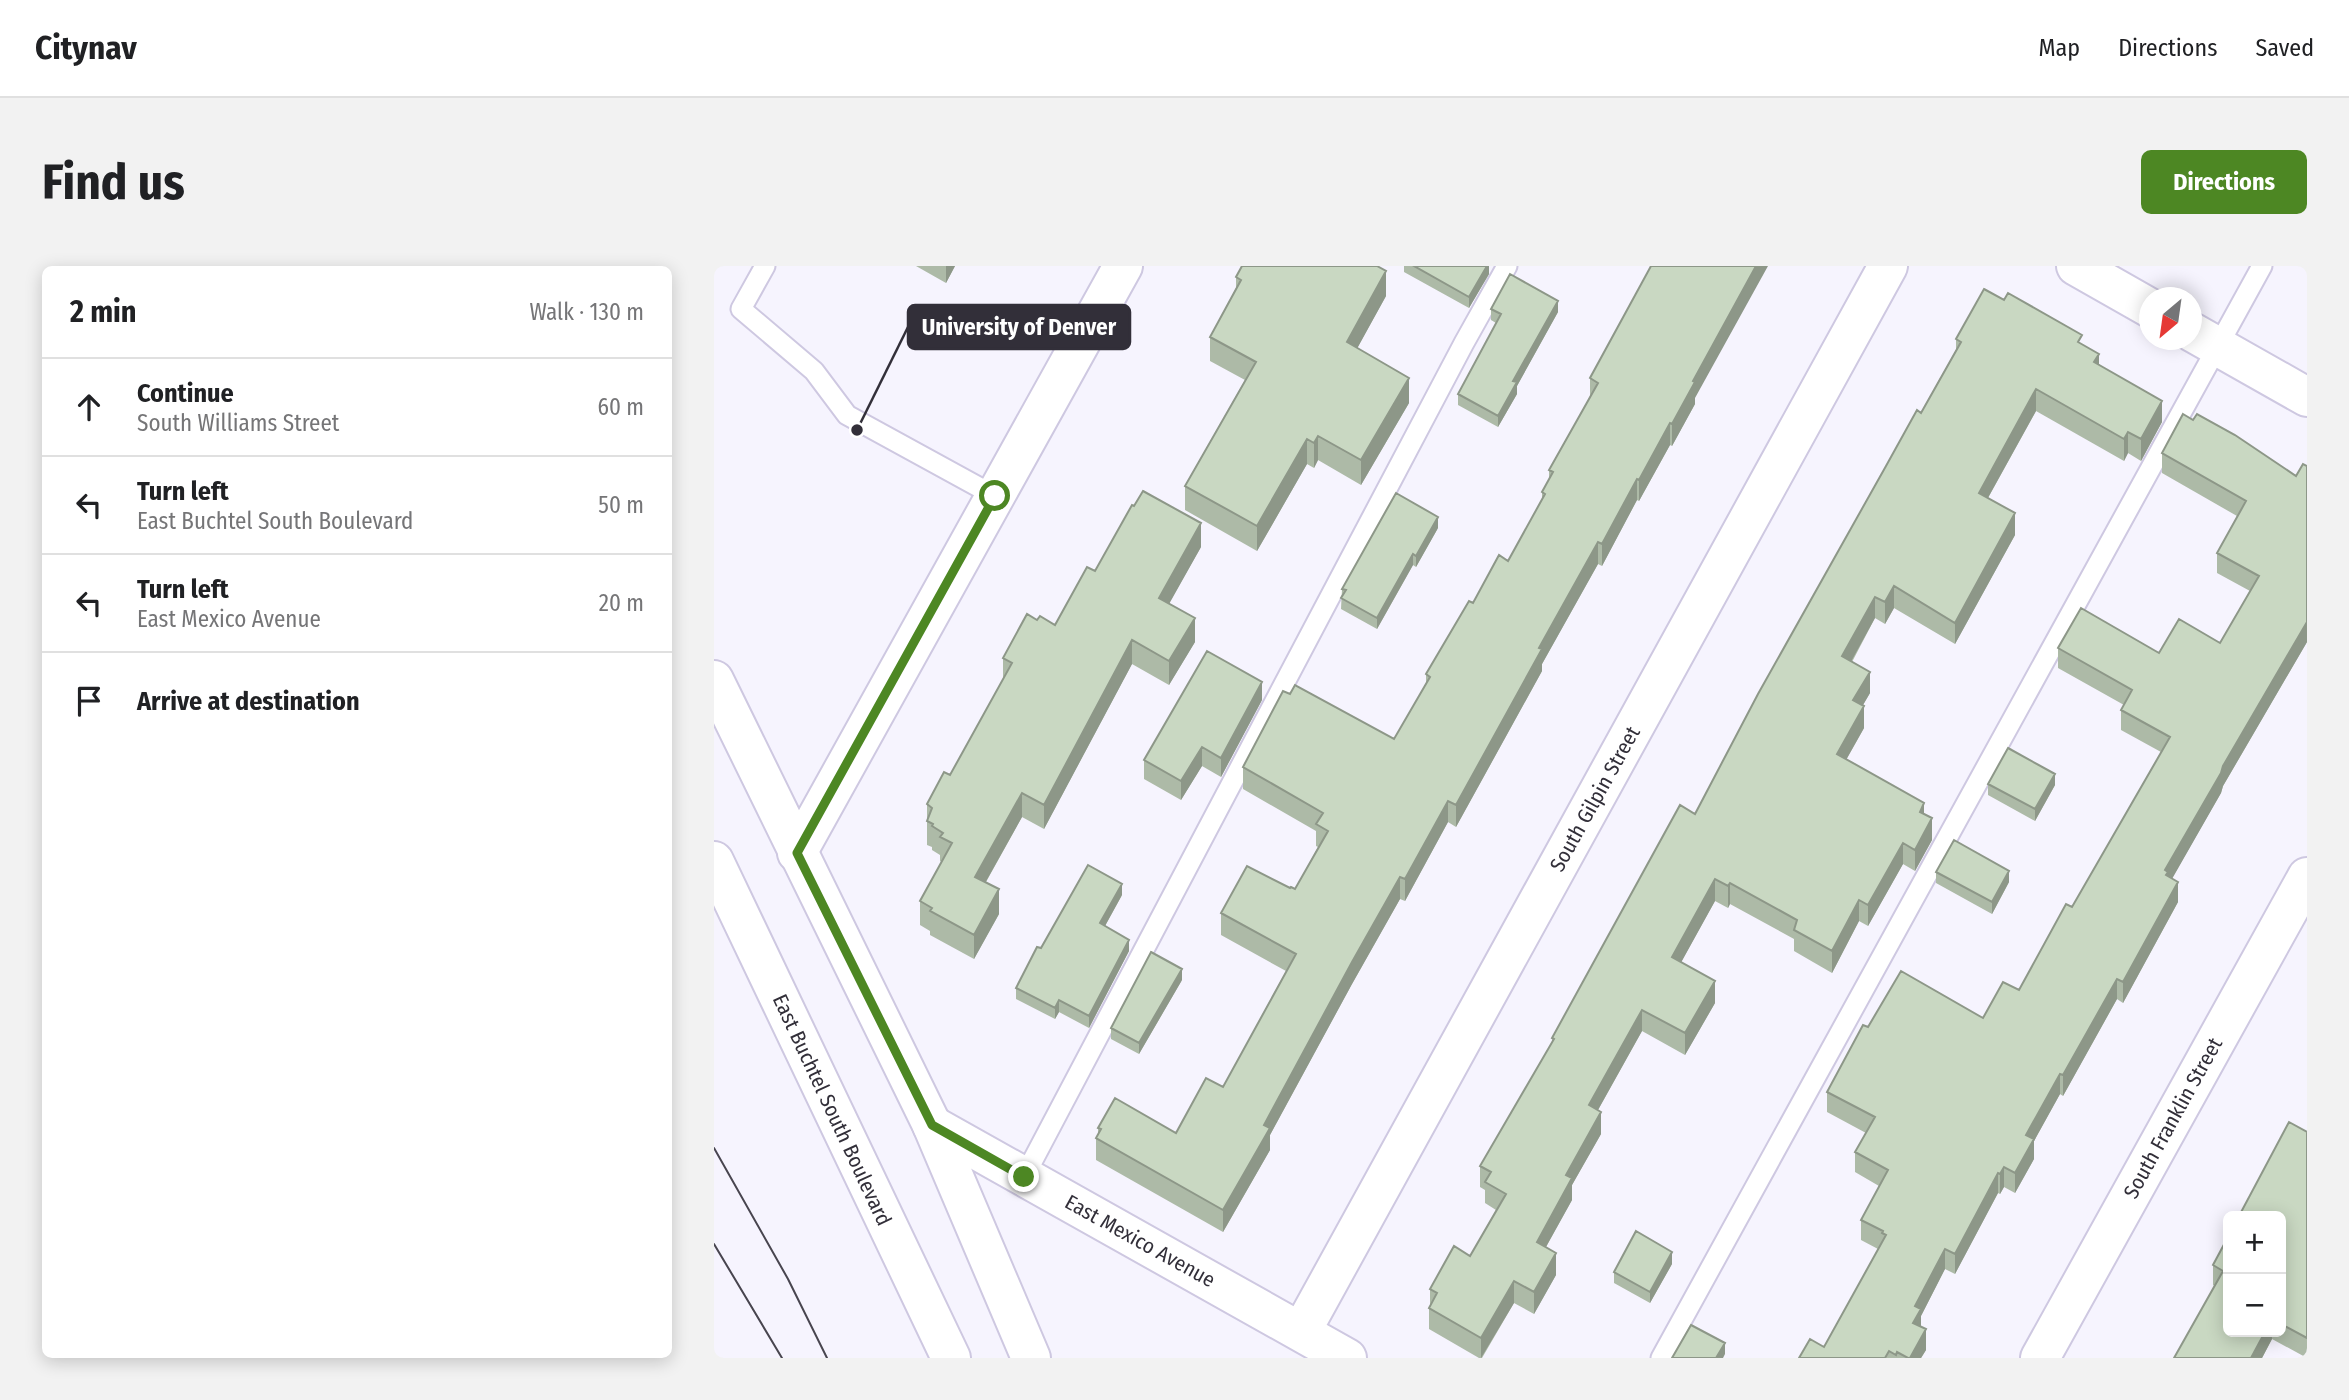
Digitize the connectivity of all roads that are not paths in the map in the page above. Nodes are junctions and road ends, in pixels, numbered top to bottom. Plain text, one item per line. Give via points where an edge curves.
1 (765, 266) edge
2 (1124, 266) edge
3 (1507, 266) edge
4 (1888, 266) edge
5 (2076, 266) edge
6 (2262, 266) edge
7 (2139, 302) edge
8 (2204, 339) edge
9 (2307, 397) edge
10 (995, 496) junction
11 (714, 680) edge
12 (797, 853) junction
13 (714, 861) edge
14 (2307, 877) edge
15 (932, 1125) junction
16 (1024, 1177) junction
17 (1301, 1332) junction
18 (951, 1358) edge
19 (1031, 1358) edge
20 (1348, 1358) edge
21 (1661, 1358) edge
22 (2040, 1358) edge

1 - 10 lane via 741,309 814,371 847,415
2 - 10 street
3 - 16 lane
4 - 17 street, South Gilpin Street
5 - 7 street
6 - 8 lane
8 - 9 street
8 - 21 lane
10 - 12 street
11 - 12 street
12 - 15 street
13 - 18 street, East Buchtel South Boulevard
14 - 22 street, South Franklin Street
15 - 16 street, East Mexico Avenue
15 - 19 street
16 - 17 street, East Mexico Avenue
17 - 20 street, East Mexico Avenue

